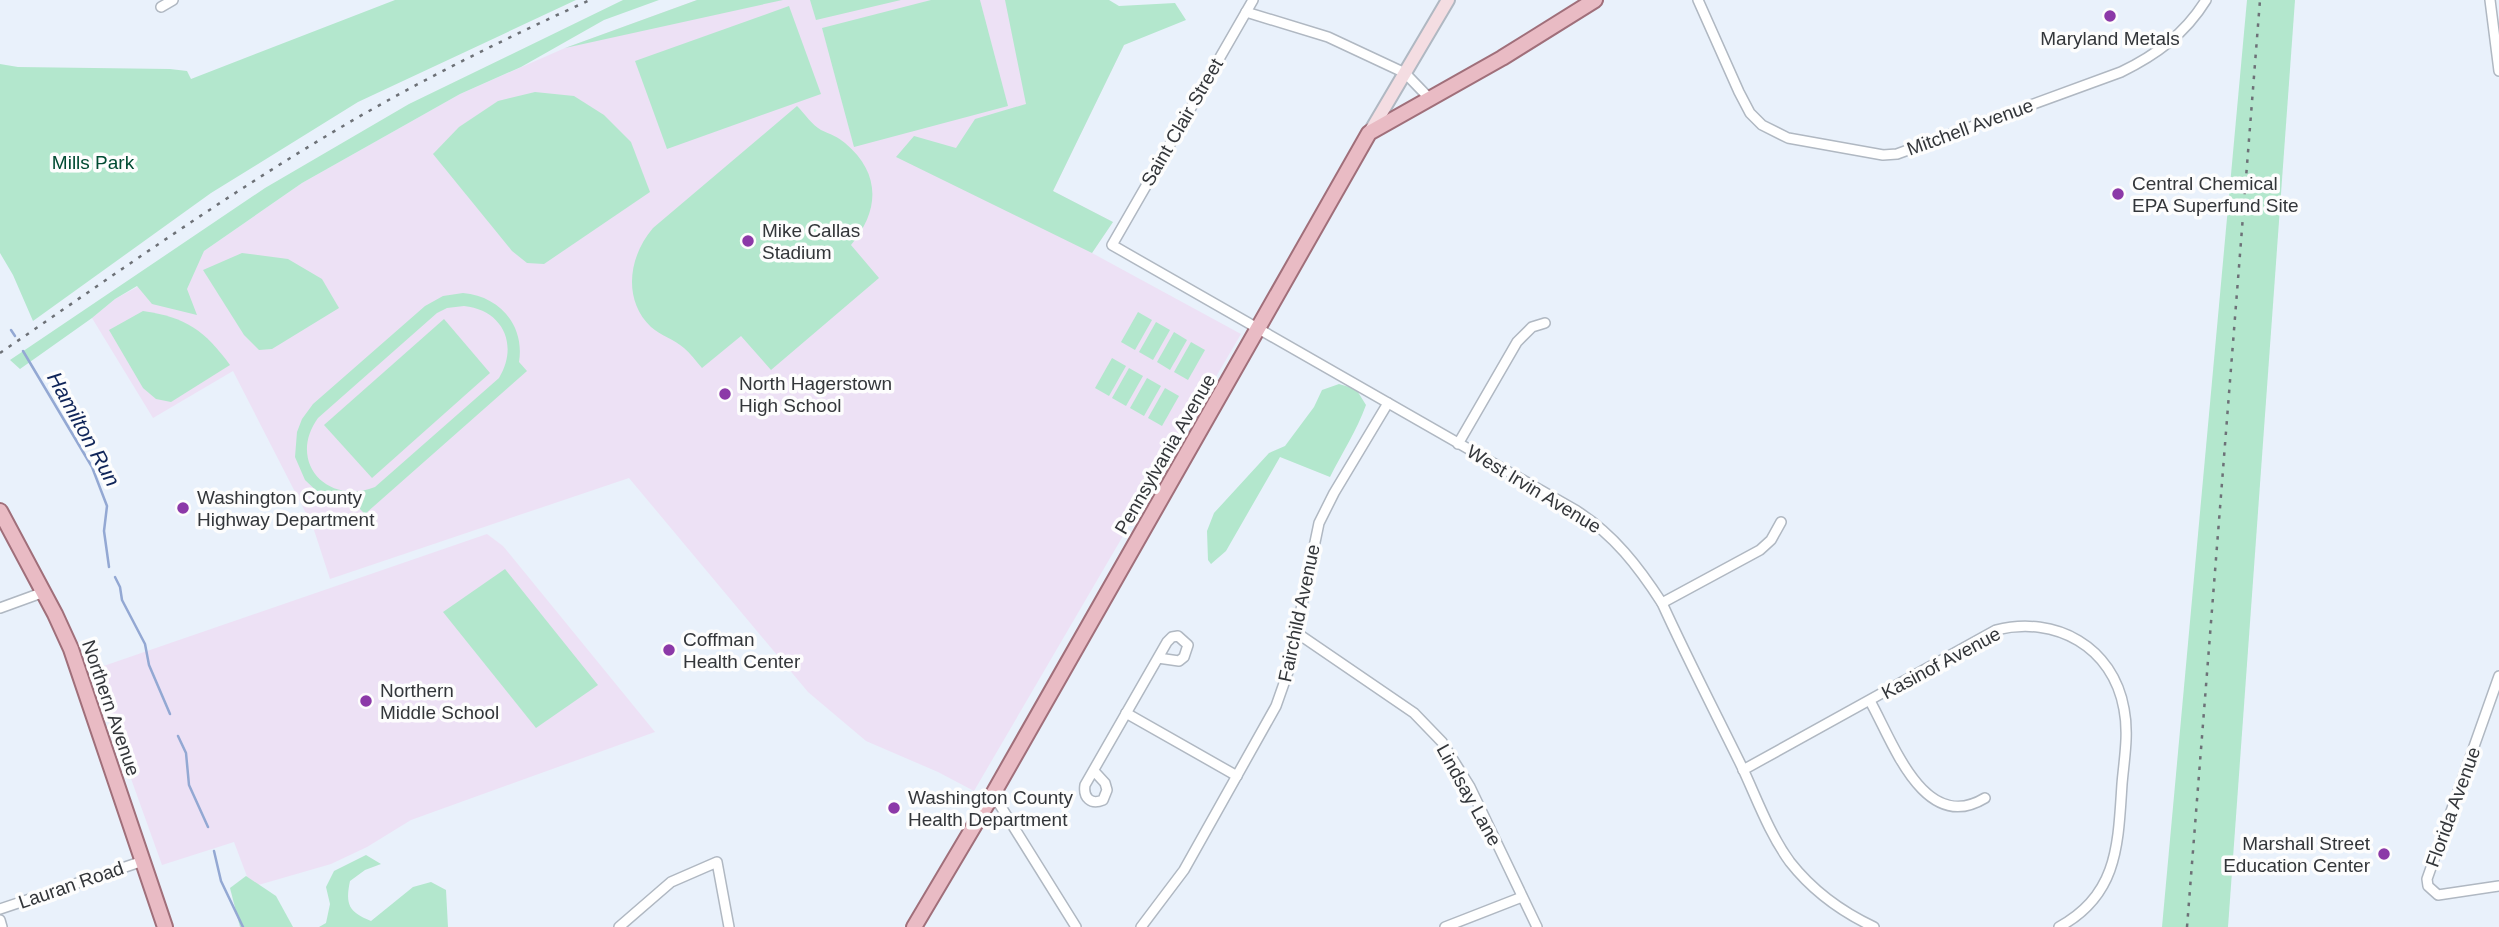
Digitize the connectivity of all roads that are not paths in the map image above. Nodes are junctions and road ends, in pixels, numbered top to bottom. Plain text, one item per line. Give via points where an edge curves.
1 (173, 0) edge
2 (1253, 0) edge
3 (1448, 0) edge
4 (1595, 0) edge
5 (1698, 0) edge
6 (2206, 0) edge
7 (2490, 0) edge
8 (161, 7) dead end
9 (1245, 12) junction
10 (2499, 71) edge
11 (1405, 73) junction
12 (1431, 100) junction
13 (1370, 133) junction
14 (1112, 245) joint
15 (1545, 323) dead end
16 (1259, 329) junction
17 (1388, 403) junction
18 (1458, 444) junction
19 (0, 511) edge
20 (1781, 522) dead end
21 (44, 592) junction
22 (1662, 603) junction
23 (0, 608) edge
24 (1297, 633) junction
25 (1158, 658) dead end
26 (2499, 676) edge
27 (1870, 701) junction
28 (1126, 713) junction
29 (1743, 770) junction
30 (1094, 771) dead end
31 (1237, 776) junction
32 (993, 794) junction
33 (1985, 798) dead end
34 (143, 861) junction
35 (2499, 886) edge
36 (1522, 897) junction
37 (0, 909) edge
38 (0, 920) edge
39 (1854, 923) edge
40 (2, 927) edge
41 (165, 927) edge
42 (619, 927) edge
43 (729, 927) edge
44 (914, 927) edge
45 (1076, 927) edge
46 (1141, 927) edge
47 (1445, 927) edge
48 (1537, 927) edge
49 (1874, 927) edge
50 (2059, 927) edge

1 - 8 street
2 - 9 street, Saint Clair Street
3 - 11 main road, Pennsylvania Avenue
4 - 12 main road
5 - 6 street, Mitchell Avenue via 1739,92 1762,125 1788,138 1883,155 1897,154 2149,58 2171,42
7 - 10 street
9 - 11 street via 1328,37
9 - 14 street, Saint Clair Street
11 - 12 street
11 - 13 main road, Pennsylvania Avenue
12 - 13 main road
13 - 16 main road, Pennsylvania Avenue
14 - 16 street, West Irvin Avenue
15 - 18 street via 1532,327 1517,342
16 - 17 street, West Irvin Avenue
16 - 32 main road, Pennsylvania Avenue
17 - 18 street, West Irvin Avenue
17 - 24 street, Fairchild Avenue via 1319,523
18 - 22 street, West Irvin Avenue via 1592,521 1626,552
19 - 21 main road, Northern Avenue
20 - 22 street via 1760,550
21 - 23 street
21 - 34 main road, Northern Avenue via 78,668
22 - 29 street, West Irvin Avenue
24 - 31 street, Fairchild Avenue via 1276,706
24 - 36 street, Lindsay Lane via 1414,713 1441,741 1470,787
25 - 28 street
26 - 35 street, Florida Avenue via 2427,879 2438,895
27 - 29 street, Kasinof Avenue
27 - 33 street via 1924,793 1942,804 1963,808
27 - 50 street, Kasinof Avenue via 1980,638 2010,626 2065,632 2098,656 2112,674 2124,710 2119,831 2102,889 2077,917
28 - 30 street
28 - 31 street
29 - 39 street, West Irvin Avenue via 1790,861
31 - 46 street, Fairchild Avenue via 1184,870
32 - 44 main road, Pennsylvania Avenue
32 - 45 street
34 - 37 street, Lauran Road
34 - 41 main road, Northern Avenue
36 - 47 street
36 - 48 street, Lindsay Lane
38 - 40 street
39 - 49 street, West Irvin Avenue
42 - 43 street via 671,882 717,862

